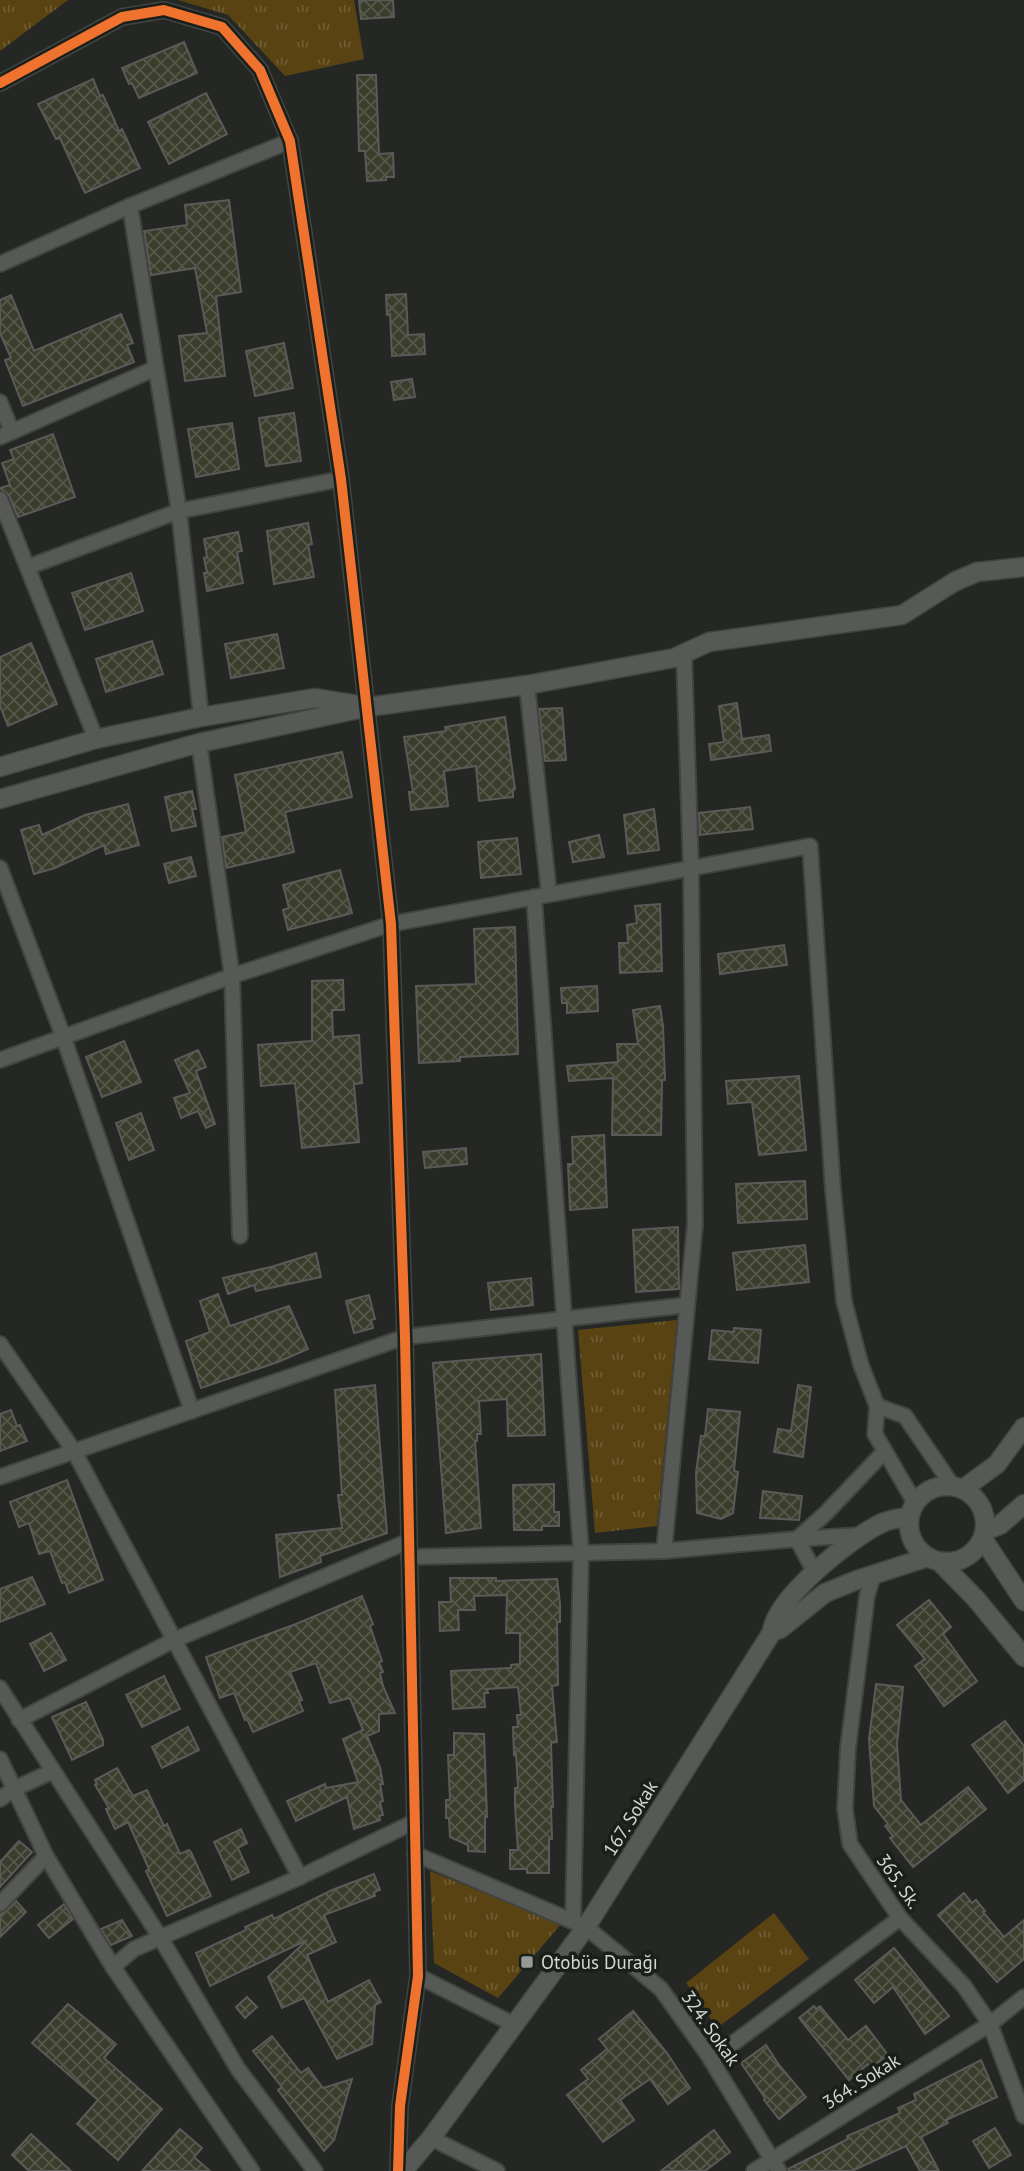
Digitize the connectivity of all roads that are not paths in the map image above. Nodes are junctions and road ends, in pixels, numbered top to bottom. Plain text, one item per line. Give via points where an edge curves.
1 (159, 5) edge
2 (0, 83) edge
3 (290, 141) junction
4 (130, 206) junction
5 (0, 264) edge
6 (156, 368) junction
7 (0, 402) edge
8 (6, 435) edge
9 (341, 479) junction
10 (0, 499) edge
11 (179, 511) junction
12 (28, 567) junction
13 (1024, 568) edge
14 (684, 653) junction
15 (527, 684) junction
16 (368, 707) junction
17 (201, 717) junction
18 (96, 738) junction
19 (200, 743) junction
20 (0, 767) edge
21 (0, 799) edge
22 (0, 869) edge
23 (691, 870) junction
24 (549, 893) junction
25 (534, 897) junction
26 (391, 924) junction
27 (232, 976) junction
28 (63, 1036) junction
29 (0, 1060) edge
30 (240, 1236) dead end
31 (687, 1305) junction
32 (564, 1319) junction
33 (405, 1337) junction
34 (0, 1344) edge
35 (877, 1406) junction
36 (192, 1411) junction
37 (1024, 1427) edge
38 (74, 1451) junction
39 (884, 1452) junction
40 (0, 1477) edge
41 (958, 1487) junction
42 (1024, 1504) edge
43 (912, 1510) junction
44 (862, 1535) junction
45 (984, 1535) junction
46 (797, 1539) junction
47 (409, 1541) junction
48 (664, 1551) junction
49 (581, 1552) junction
50 (409, 1557) junction
51 (934, 1559) junction
52 (814, 1571) junction
53 (873, 1576) junction
54 (1024, 1601) edge
55 (772, 1632) junction
56 (174, 1640) junction
57 (1024, 1657) edge
58 (0, 1688) edge
59 (19, 1720) junction
60 (0, 1759) edge
61 (53, 1771) junction
62 (14, 1789) junction
63 (0, 1799) edge
64 (414, 1822) junction
65 (415, 1854) junction
66 (46, 1856) junction
67 (300, 1877) junction
68 (0, 1904) edge
69 (900, 1918) junction
70 (580, 1924) junction
71 (160, 1937) junction
72 (113, 1966) junction
73 (418, 1976) junction
74 (1024, 1997) edge
75 (513, 2024) junction
76 (990, 2024) junction
77 (711, 2060) junction
78 (1024, 2116) edge
79 (431, 2138) junction
80 (776, 2164) edge
81 (252, 2171) edge
82 (315, 2171) edge
83 (398, 2171) edge
84 (403, 2171) edge
85 (497, 2171) edge
86 (754, 2171) edge

1 - 2 street via 122,17
1 - 3 street via 222,27 260,70
3 - 4 street
3 - 9 street
4 - 5 street
4 - 6 street
6 - 8 street
6 - 11 street
7 - 8 street
9 - 11 street
9 - 16 street
10 - 12 street
11 - 12 street
11 - 17 street
12 - 18 street
13 - 14 street via 976,572 902,615 709,642
14 - 15 street
14 - 23 street
15 - 16 street
15 - 24 street
16 - 17 street via 315,698
16 - 19 street
16 - 26 street
17 - 18 street
18 - 20 street
19 - 21 street
19 - 27 street
22 - 28 street
23 - 24 street
23 - 31 street via 695,1224
23 - 35 street via 810,846 844,1301
24 - 25 street
25 - 26 street
25 - 32 street
26 - 27 street
26 - 33 street
27 - 28 street
27 - 30 street
28 - 29 street
28 - 36 street
31 - 32 street
31 - 48 street
32 - 33 street
32 - 49 street
33 - 36 street
33 - 47 street
34 - 38 street
35 - 39 street via 875,1434
35 - 41 street via 905,1416
36 - 38 street
37 - 41 street via 997,1464
38 - 40 street
38 - 56 street
39 - 43 street
39 - 46 street
41 - 43 street via 935,1488
41 - 45 street via 979,1503
42 - 45 street
43 - 44 street, 167. Sokak
43 - 51 street via 911,1538
44 - 46 street
44 - 52 street, 167. Sokak
45 - 51 street via 964,1558 952,1562
45 - 54 street
46 - 48 street
46 - 52 street
47 - 50 street
47 - 56 street
48 - 49 street
49 - 50 street
49 - 70 street
50 - 64 street
51 - 53 street
51 - 57 street via 976,1599
52 - 55 street, 167. Sokak via 787,1601
53 - 55 street via 825,1593
53 - 69 street, 365. Sk. via 848,1748 845,1809 850,1844
55 - 70 street, 167. Sokak
56 - 59 street
56 - 67 street
58 - 59 street
59 - 61 street
60 - 62 street
61 - 62 street
61 - 71 street
62 - 63 street
62 - 66 street
64 - 65 street
64 - 67 street
65 - 70 street, 324. Sokak
65 - 73 street
66 - 68 street
66 - 72 street
67 - 71 street
69 - 76 street, 365. Sk. via 964,1986
69 - 77 street
70 - 75 street, 167. Sokak
70 - 77 street, 324. Sokak via 661,1989
71 - 72 street
71 - 82 street via 238,2069
72 - 81 street
73 - 75 street
73 - 83 street via 400,2106
74 - 76 street, 364. Sokak
75 - 79 street, 167. Sokak
76 - 78 street, 365. Sk.
76 - 80 street, 364. Sokak
77 - 80 street, 324. Sokak
79 - 84 street, 167. Sokak
79 - 85 street
80 - 86 street, 364. Sokak

